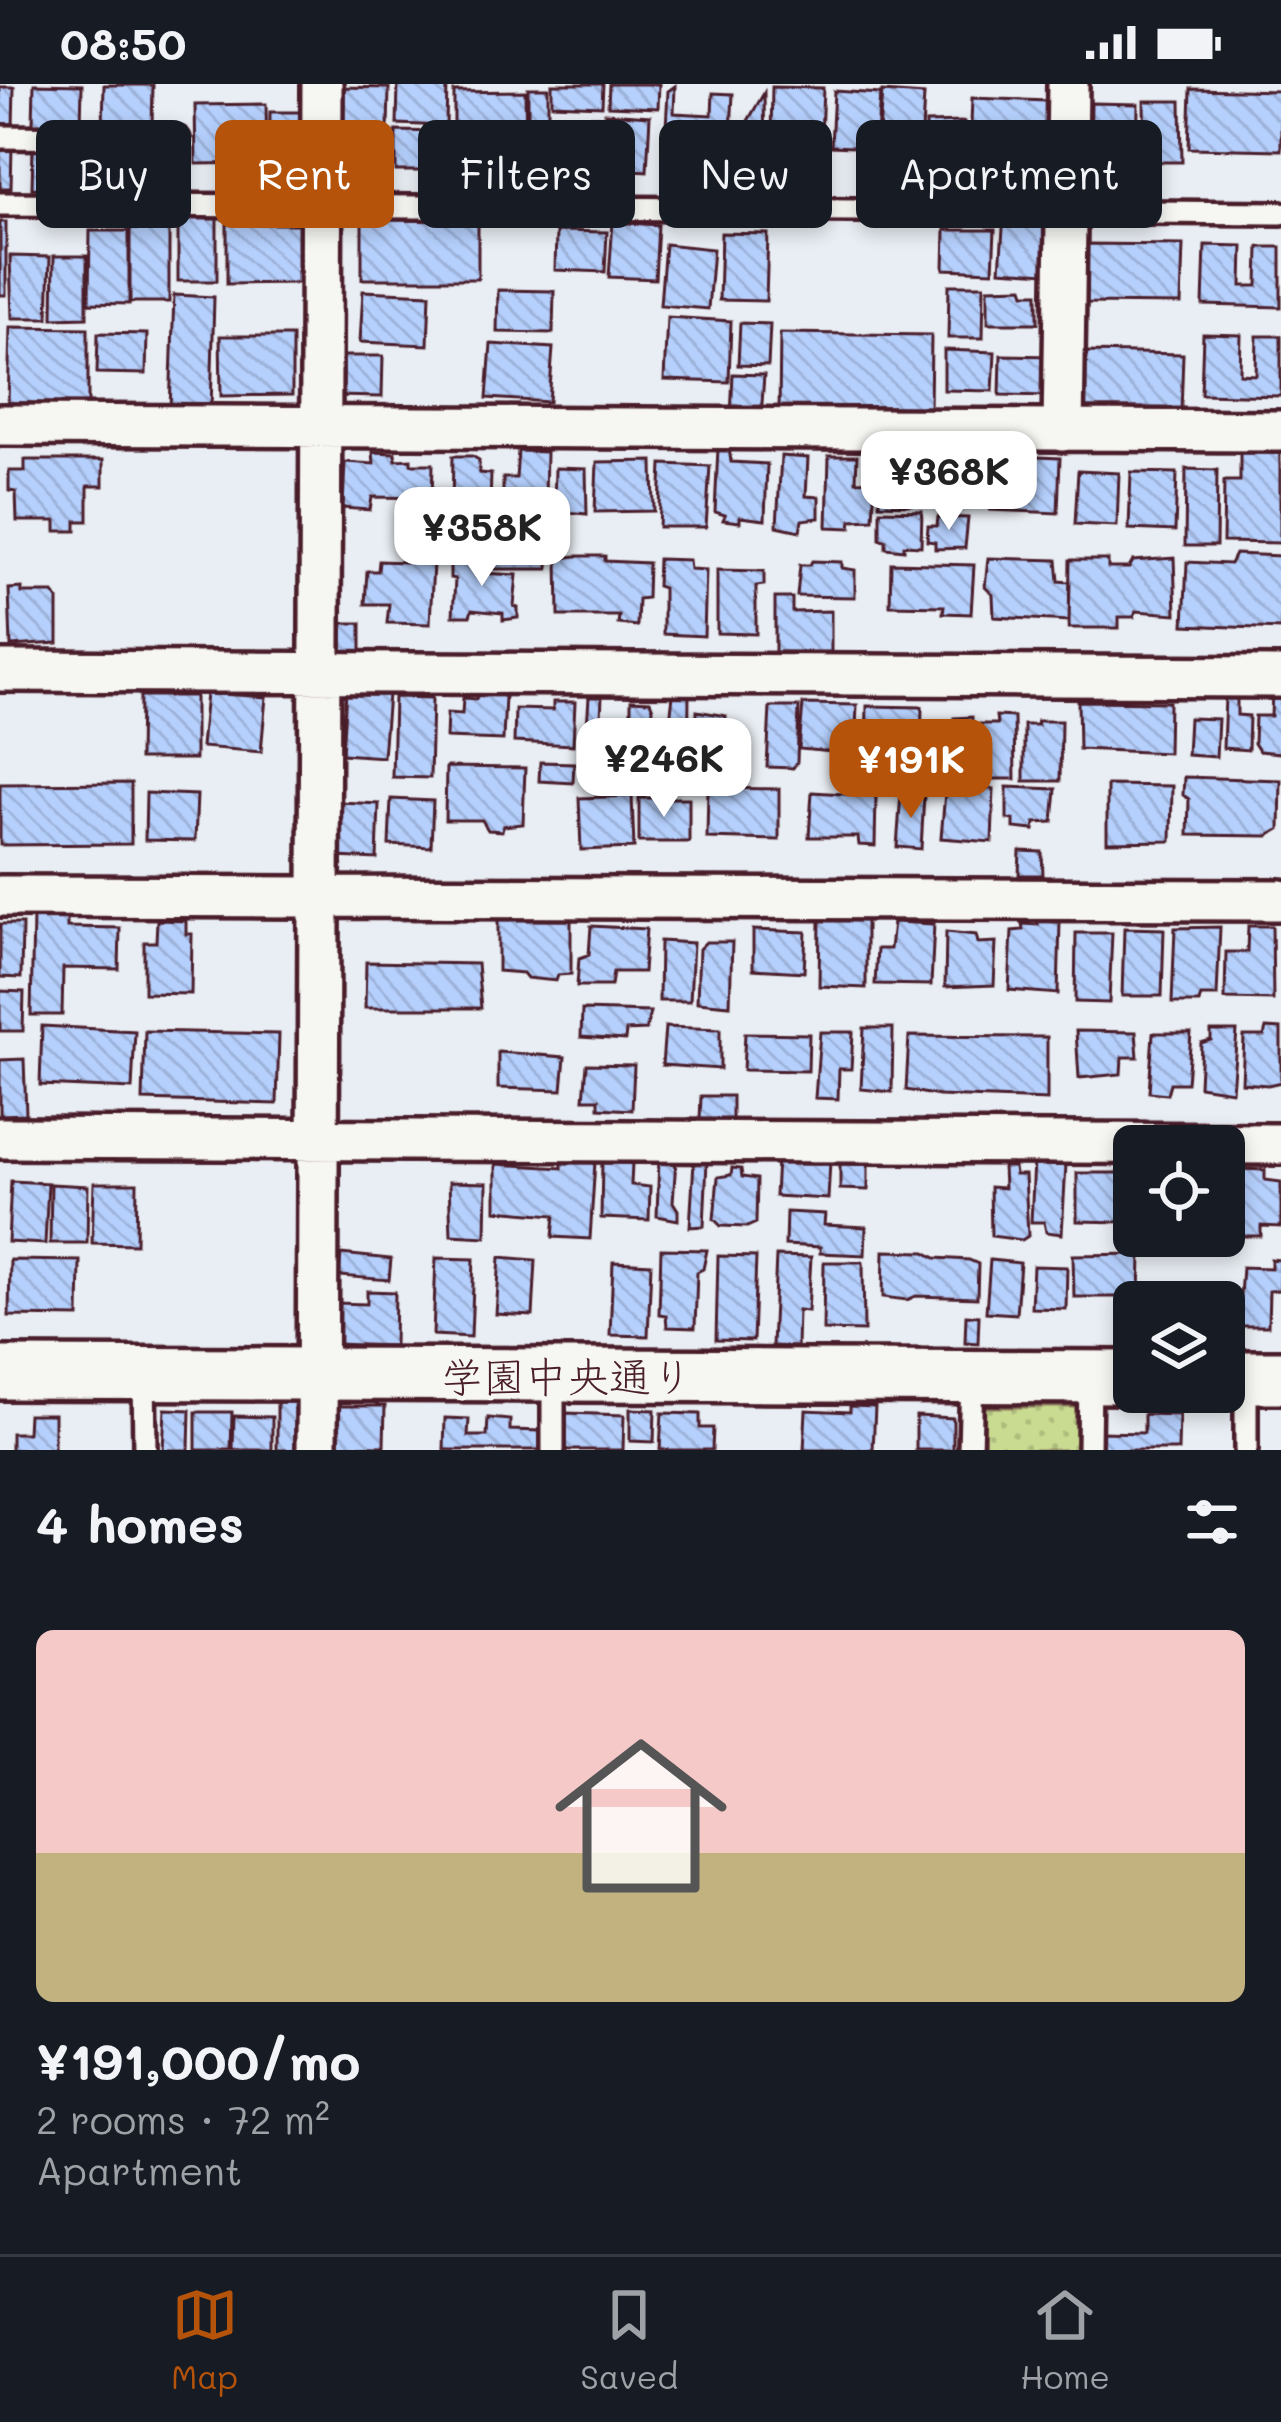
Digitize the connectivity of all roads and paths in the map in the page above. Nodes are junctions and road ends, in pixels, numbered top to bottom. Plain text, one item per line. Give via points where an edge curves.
1 (322, 84) edge
2 (1068, 84) edge
3 (322, 120) edge
4 (1068, 120) edge
5 (0, 137) edge
6 (36, 137) edge
7 (0, 204) edge
8 (215, 205) edge
9 (394, 207) edge
10 (856, 210) edge
11 (1162, 212) edge
12 (1281, 213) edge
13 (322, 228) edge
14 (1068, 228) edge
15 (0, 425) edge
16 (321, 425) junction
17 (1063, 431) junction
18 (1281, 431) edge
19 (0, 671) edge
20 (320, 672) junction
21 (1281, 677) edge
22 (0, 896) edge
23 (320, 897) junction
24 (1281, 900) edge
25 (0, 1138) edge
26 (318, 1140) junction
27 (1281, 1144) edge
28 (0, 1373) edge
29 (144, 1373) junction
30 (317, 1374) junction
31 (553, 1375) junction
32 (972, 1376) junction
33 (1112, 1377) edge
34 (1250, 1377) edge
35 (145, 1450) edge
36 (317, 1450) edge
37 (553, 1450) edge
38 (970, 1450) edge
39 (1089, 1450) edge
40 (1246, 1450) edge

1 - 3 street
2 - 4 street
5 - 6 lane
7 - 8 lane
9 - 10 lane
11 - 12 lane
13 - 16 street
14 - 17 street
15 - 16 street
16 - 17 street
16 - 20 street
17 - 18 street
19 - 20 street
20 - 21 street
20 - 23 street
22 - 23 street
23 - 24 street
23 - 26 street
25 - 26 street
26 - 27 street
26 - 30 street
28 - 29 street, 学園中央通り
29 - 30 street, 学園中央通り
29 - 35 lane
30 - 31 street, 学園中央通り
30 - 36 street
31 - 32 street, 学園中央通り
31 - 37 lane
32 - 33 street, 学園中央通り
32 - 38 lane
33 - 39 lane
34 - 40 lane

